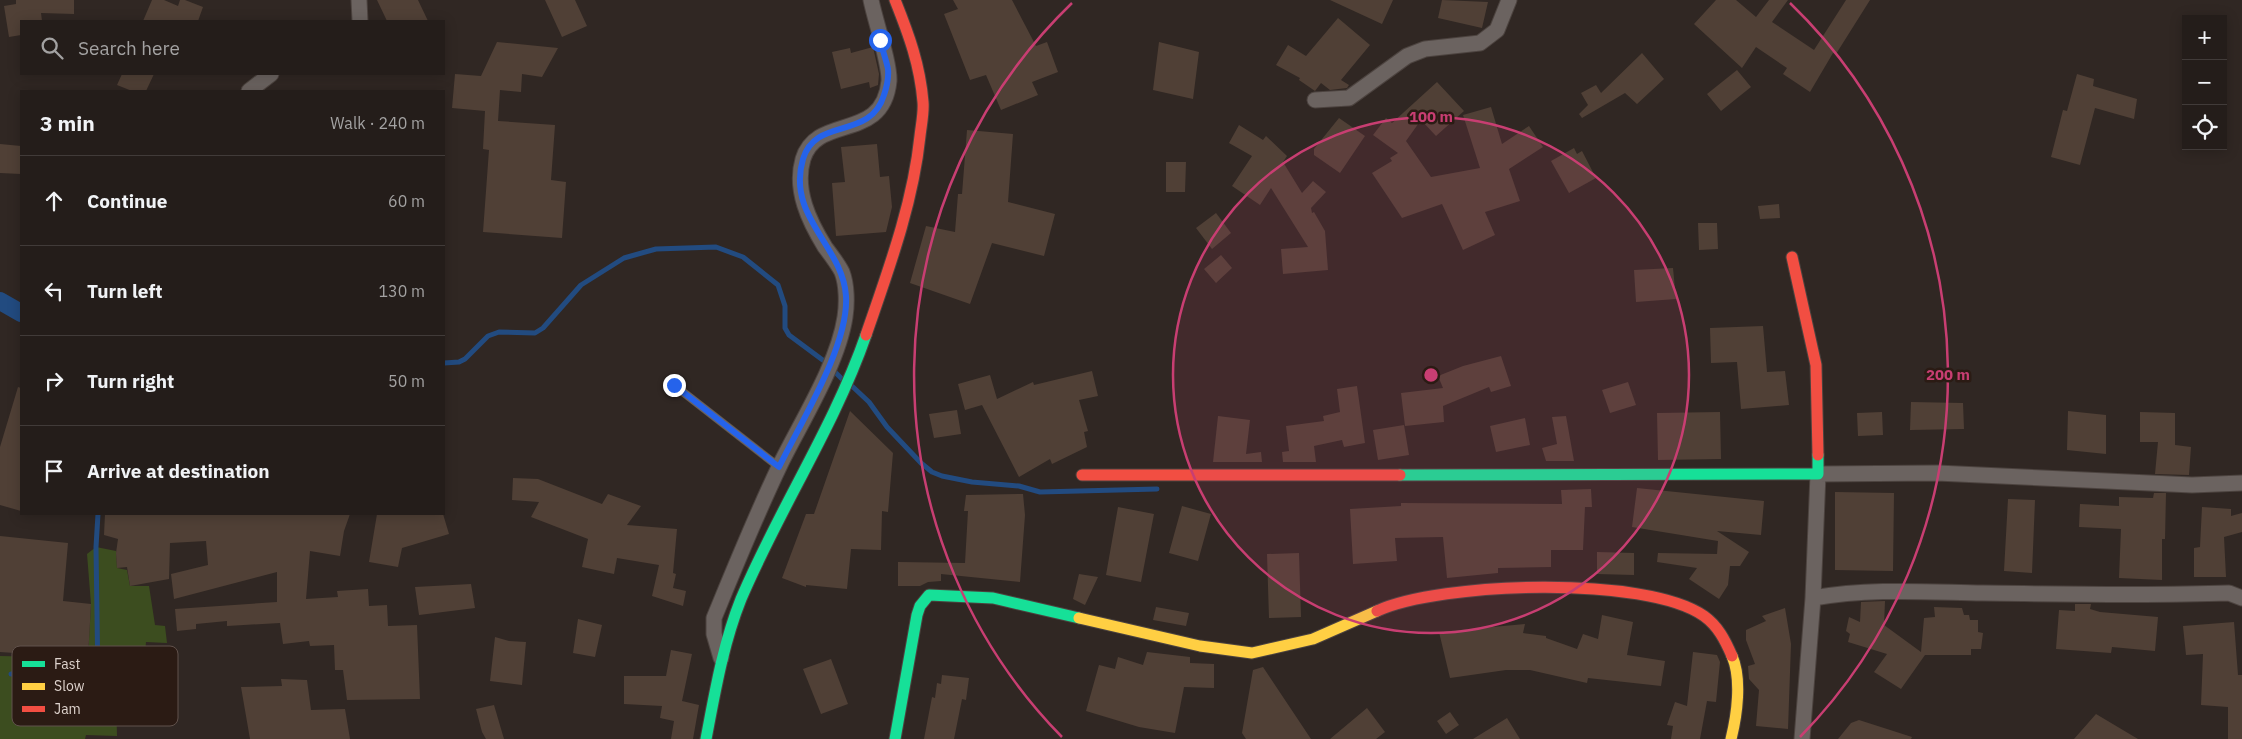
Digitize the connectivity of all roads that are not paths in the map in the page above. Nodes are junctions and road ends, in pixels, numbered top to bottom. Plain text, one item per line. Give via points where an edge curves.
1 (359, 0) edge
2 (871, 0) edge
3 (895, 0) edge
4 (1508, 0) edge
5 (360, 20) edge
6 (270, 75) edge
7 (250, 90) edge
8 (1315, 100) dead end
9 (1792, 257) dead end
10 (674, 385) dead end
11 (779, 467) junction
12 (1818, 474) junction
13 (1082, 475) dead end
14 (2242, 483) edge
15 (1813, 598) junction
16 (2242, 598) edge
17 (721, 660) junction
18 (706, 739) edge
19 (895, 739) edge
20 (1731, 739) edge
21 (1802, 739) edge

1 - 5 street
2 - 11 street via 888,68 889,82 882,102 876,114 859,124 830,131 817,138 803,158 800,179 804,208 842,273 845,318 830,365
3 - 17 street via 915,51 921,77 922,124 910,192 891,263 852,376 741,600
4 - 8 street via 1497,30 1480,43 1425,48 1407,56 1349,98
6 - 7 street
9 - 12 street via 1816,366
10 - 11 lane
11 - 17 street via 714,618 714,634
12 - 13 street
12 - 14 street via 1937,473 2192,485
12 - 15 street
15 - 16 street via 1852,592 1922,591 2230,593
15 - 21 street
17 - 18 street
19 - 20 street via 916,615 929,595 993,598 1200,646 1256,653 1316,639 1375,610 1404,601 1461,593 1537,589 1655,595 1714,624 1726,638 1736,665 1737,689

